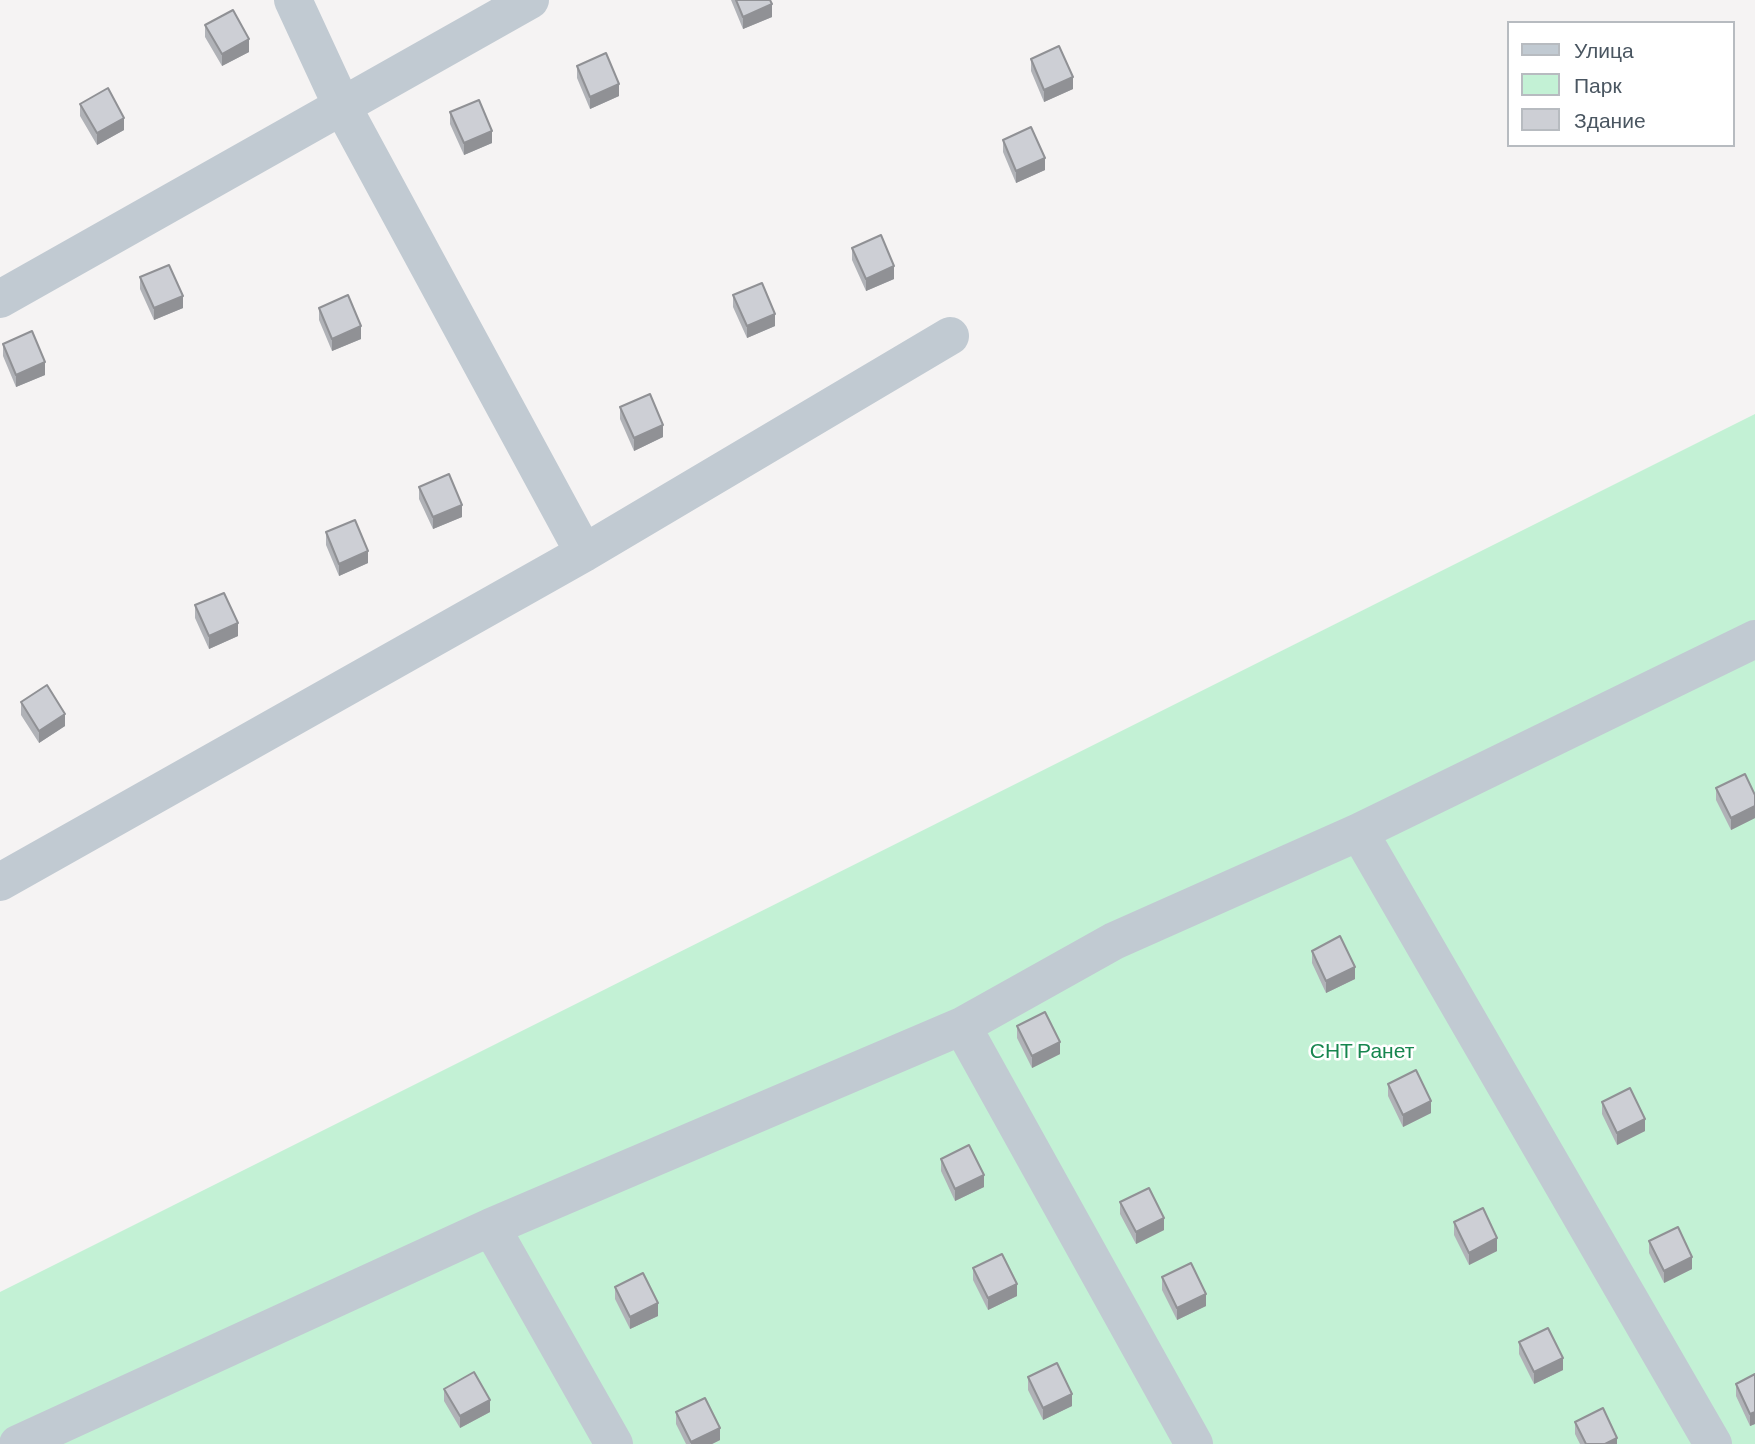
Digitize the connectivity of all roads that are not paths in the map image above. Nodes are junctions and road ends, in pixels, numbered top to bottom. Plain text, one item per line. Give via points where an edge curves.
1 (293, 0) edge
2 (530, 0) edge
3 (342, 106) junction
4 (0, 299) edge
5 (950, 336) dead end
6 (584, 553) junction
7 (1754, 642) edge
8 (1359, 832) junction
9 (0, 882) edge
10 (962, 1026) junction
11 (491, 1227) junction
12 (64, 1434) edge
13 (18, 1444) edge
14 (614, 1444) edge
15 (1194, 1444) edge
16 (1713, 1444) edge

1 - 3 lane
2 - 3 lane
3 - 4 lane
3 - 6 lane
5 - 6 lane
6 - 9 lane
7 - 8 lane
8 - 10 lane via 1114,941
8 - 16 lane
10 - 11 lane
10 - 15 lane
11 - 12 lane
11 - 14 lane
12 - 13 lane

